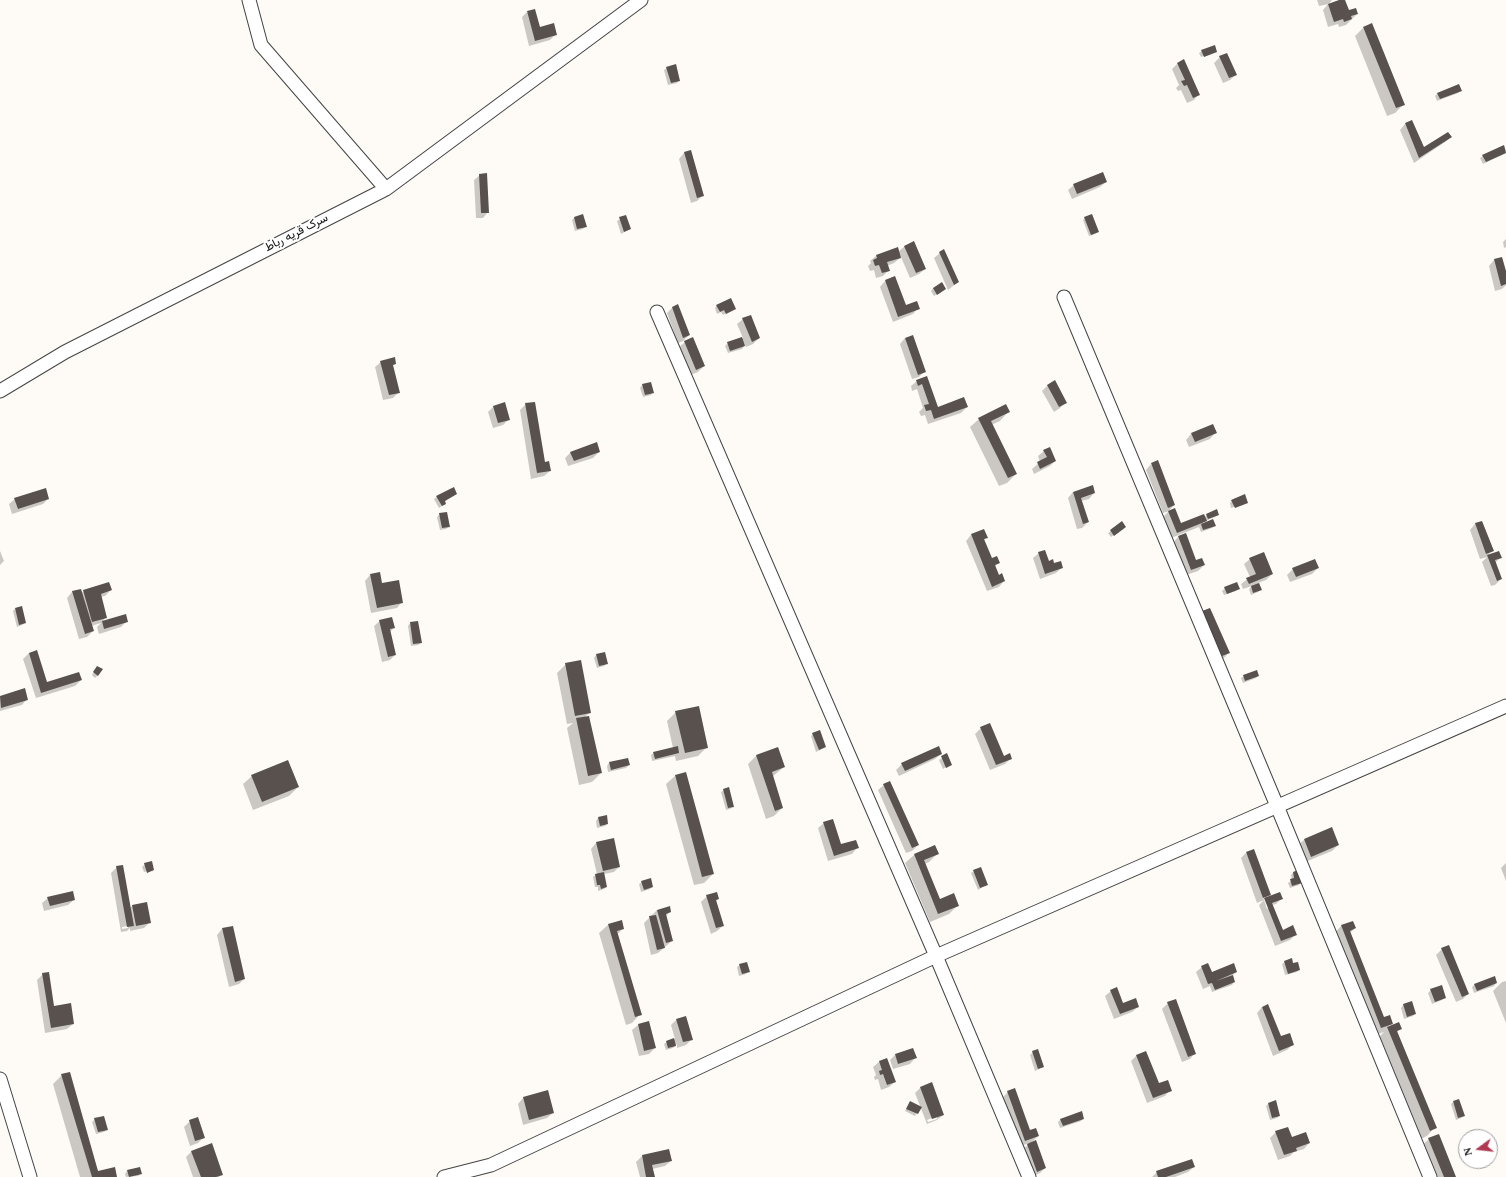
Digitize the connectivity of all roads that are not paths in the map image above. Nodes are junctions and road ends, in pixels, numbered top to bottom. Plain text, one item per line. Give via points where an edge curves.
1 (249, 0) edge
2 (641, 0) edge
3 (386, 189) junction
4 (1064, 297) dead end
5 (657, 312) dead end
6 (0, 391) edge
7 (1506, 706) edge
8 (1277, 806) junction
9 (936, 956) junction
10 (0, 1079) edge
11 (30, 1177) edge
12 (444, 1177) edge
13 (1029, 1177) edge
14 (1430, 1177) edge

1 - 3 street via 261,45
2 - 3 street, سرک قریه رباط
3 - 6 street, سرک قریه رباط via 65,352
4 - 8 street
5 - 9 street
7 - 8 street
8 - 9 street
8 - 14 street
9 - 12 street via 491,1165
9 - 13 street
10 - 11 street

